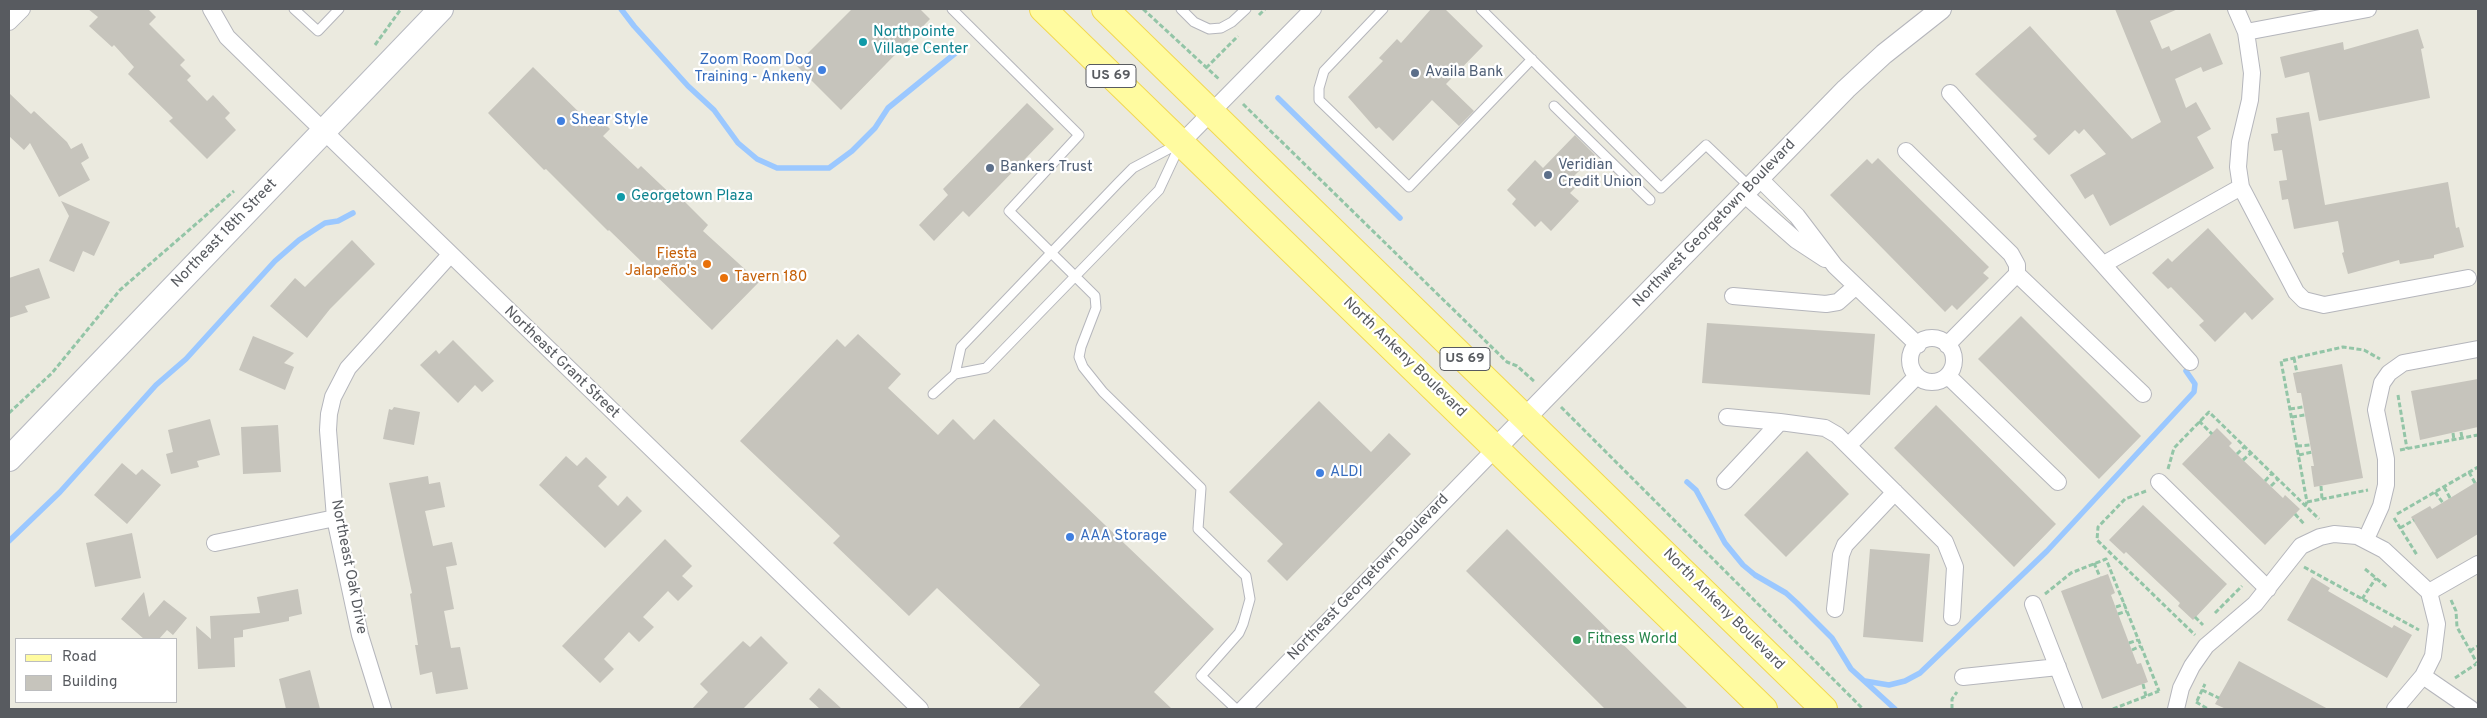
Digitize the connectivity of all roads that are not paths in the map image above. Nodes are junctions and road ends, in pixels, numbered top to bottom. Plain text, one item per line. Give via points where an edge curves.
1 (22, 9) edge
2 (212, 9) edge
3 (294, 9) edge
4 (339, 9) edge
5 (441, 9) edge
6 (952, 9) edge
7 (1043, 9) edge
8 (1105, 9) edge
9 (1181, 9) edge
10 (1246, 9) edge
11 (1313, 9) edge
12 (1384, 9) edge
13 (1482, 9) edge
14 (1941, 9) edge
15 (2236, 9) edge
16 (2368, 9) edge
17 (9, 22) edge
18 (2246, 32) junction
19 (1532, 59) junction
20 (1950, 93) dead end
21 (1554, 106) dead end
22 (1212, 113) junction
23 (323, 131) junction
24 (1181, 143) junction
25 (1906, 151) dead end
26 (1752, 187) junction
27 (2241, 187) junction
28 (1650, 200) dead end
29 (1052, 254) junction
30 (449, 256) junction
31 (2104, 264) junction
32 (1835, 266) junction
33 (2017, 274) junction
34 (1076, 276) junction
35 (2468, 278) dead end
36 (1856, 286) junction
37 (1733, 296) dead end
38 (1918, 344) junction
39 (1947, 345) junction
40 (2478, 349) edge
41 (2190, 362) dead end
42 (955, 374) junction
43 (1917, 376) junction
44 (1948, 376) junction
45 (933, 394) dead end
46 (2143, 394) dead end
47 (1727, 417) dead end
48 (1525, 418) junction
49 (1780, 422) junction
50 (1849, 445) junction
51 (1496, 448) junction
52 (9, 459) edge
53 (1725, 481) dead end
54 (2058, 482) dead end
55 (2159, 482) dead end
56 (1895, 492) junction
57 (336, 518) junction
58 (2366, 539) junction
59 (215, 543) dead end
60 (2478, 564) edge
61 (2436, 588) junction
62 (2268, 589) junction
63 (2033, 604) road end
64 (1835, 609) dead end
65 (1952, 617) dead end
66 (2058, 667) junction
67 (2423, 676) junction
68 (1962, 677) dead end
69 (383, 709) edge
70 (920, 709) edge
71 (1236, 709) edge
72 (1243, 709) edge
73 (1764, 709) edge
74 (1824, 709) edge
75 (2074, 709) edge
76 (2176, 709) edge
77 (2396, 709) edge
78 (2471, 709) edge

1 - 17 street
2 - 23 street, Northeast Grant Street via 228,36
3 - 4 lane via 318,30
5 - 23 main road, Northeast 18th Street
6 - 29 lane via 1079,135 1009,211
7 - 24 main road, North Ankeny Boulevard / US 69
8 - 22 main road, North Ankeny Boulevard / US 69
9 - 10 lane via 1194,22 1210,29 1232,22
11 - 22 street
12 - 19 lane via 1324,71 1319,100 1409,187
13 - 19 lane
14 - 26 street, Northwest Georgetown Boulevard via 1846,88
15 - 18 street
16 - 18 street
18 - 27 street via 2252,73 2250,100 2240,142 2238,167
19 - 26 lane via 1661,188 1706,145
20 - 31 street
21 - 28 lane
22 - 24 street
22 - 48 main road, North Ankeny Boulevard / US 69
23 - 30 street, Northeast Grant Street
23 - 52 main road, Northeast 18th Street
24 - 29 lane via 1133,168
24 - 34 lane via 1159,190
24 - 51 main road, North Ankeny Boulevard / US 69
25 - 33 street via 2011,254 2017,265
26 - 32 street via 1796,240
26 - 32 street via 1797,216
26 - 48 street, Northwest Georgetown Boulevard
27 - 31 street
27 - 35 street via 2296,292 2304,300 2324,305
29 - 34 lane
29 - 42 lane via 961,347
30 - 57 street, Northeast Oak Drive via 359,354 339,381 329,414 328,430
30 - 70 street, Northeast Grant Street
31 - 41 street
32 - 36 street
33 - 39 street
33 - 46 street
34 - 42 lane via 986,368
34 - 71 lane via 1095,296 1096,308 1081,347 1079,357 1083,367 1201,488 1198,529 1246,576 1250,599 1239,633 1201,676
36 - 37 street via 1838,302 1826,304
36 - 38 street
38 - 39 street via 1930,339
38 - 43 street via 1910,356
39 - 44 street via 1954,355 1954,365
40 - 58 street via 2409,362 2392,371 2382,383 2376,410 2386,459 2386,487
42 - 45 lane
43 - 44 street via 1933,382
43 - 50 street
44 - 54 street
47 - 49 street
48 - 51 street, Northwest Georgetown Boulevard
48 - 74 main road, North Ankeny Boulevard / US 69
49 - 50 street via 1824,428
49 - 53 street
50 - 56 street
51 - 72 street, Northeast Georgetown Boulevard
51 - 73 main road, North Ankeny Boulevard / US 69
55 - 62 street
56 - 64 street via 1845,545
56 - 65 street via 1938,534 1950,551 1955,567
57 - 59 street
57 - 69 street, Northeast Oak Drive via 360,635
58 - 61 street
58 - 62 street via 2334,534 2311,540 2292,556
60 - 61 street
61 - 67 street via 2437,636 2433,656
62 - 76 street via 2206,646 2181,688
63 - 66 street
66 - 68 street
66 - 75 street
67 - 77 street
67 - 78 street

